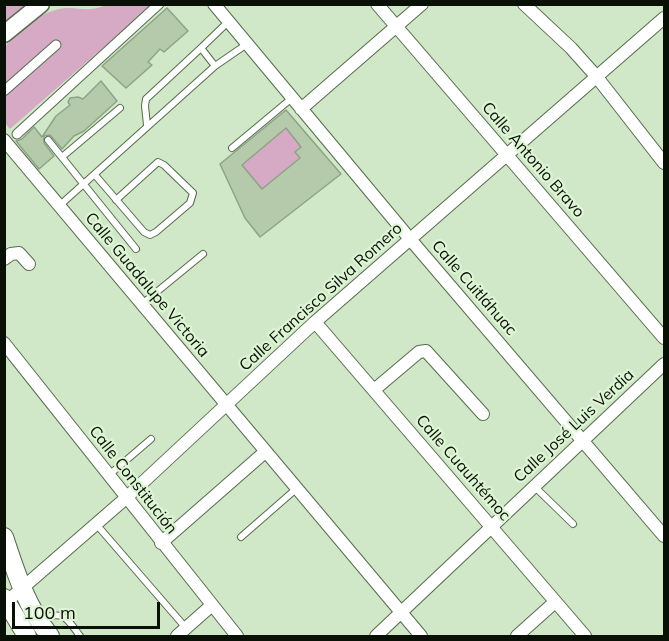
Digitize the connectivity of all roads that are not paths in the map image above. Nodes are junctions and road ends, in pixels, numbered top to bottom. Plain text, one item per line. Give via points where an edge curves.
1 (41, 4) edge
2 (159, 4) edge
3 (214, 4) edge
4 (377, 4) edge
5 (422, 4) edge
6 (524, 4) edge
7 (664, 18) edge
8 (228, 22) junction
9 (395, 26) junction
10 (4, 34) edge
11 (247, 44) junction
12 (56, 45) dead end
13 (201, 48) junction
14 (215, 66) junction
15 (596, 76) junction
16 (4, 91) edge
17 (292, 98) junction
18 (120, 108) dead end
19 (301, 110) junction
20 (147, 125) junction
21 (17, 134) dead end
22 (48, 140) dead end
23 (5, 143) edge
24 (232, 148) dead end
25 (507, 155) junction
26 (62, 157) junction
27 (664, 163) edge
28 (95, 175) junction
29 (84, 185) junction
30 (116, 200) junction
31 (59, 206) junction
32 (410, 239) junction
33 (136, 249) dead end
34 (203, 254) dead end
35 (4, 259) edge
36 (29, 264) dead end
37 (141, 304) junction
38 (315, 322) junction
39 (664, 338) edge
40 (4, 343) edge
41 (664, 364) edge
42 (374, 390) junction
43 (226, 405) junction
44 (483, 414) dead end
45 (151, 439) dead end
46 (583, 441) junction
47 (265, 452) junction
48 (108, 475) junction
49 (534, 486) junction
50 (296, 489) junction
51 (126, 498) junction
52 (96, 524) junction
53 (573, 524) dead end
54 (491, 527) junction
55 (664, 536) edge
56 (4, 537) edge
57 (241, 537) dead end
58 (161, 543) junction
59 (21, 590) junction
60 (5, 602) edge
61 (555, 602) junction
62 (212, 605) junction
63 (402, 613) junction
64 (38, 620) junction
65 (186, 628) junction
66 (27, 636) edge
67 (50, 636) edge
68 (80, 636) edge
69 (177, 636) edge
70 (237, 636) edge
71 (376, 636) edge
72 (421, 636) edge
73 (517, 636) edge
74 (585, 636) edge

1 - 10 main road
2 - 21 street
3 - 8 street, Calle Cuitláhuac
4 - 9 street, Calle Antonio Bravo
5 - 9 street
6 - 15 street
7 - 15 street, Calle Francisco Silva Romero
8 - 11 street, Calle Cuitláhuac
8 - 13 lane
9 - 19 street
9 - 25 street, Calle Antonio Bravo
11 - 14 lane
11 - 17 street, Calle Cuitláhuac
12 - 16 street
13 - 14 lane
13 - 20 lane via 146,99
14 - 20 lane
15 - 25 street, Calle Francisco Silva Romero
15 - 27 street
17 - 19 street, Calle Cuitláhuac
17 - 24 lane
18 - 26 lane
19 - 32 street, Calle Cuitláhuac
20 - 28 lane
22 - 26 lane
23 - 31 street, Calle Guadalupe Victoria
25 - 32 street, Calle Francisco Silva Romero
25 - 39 street, Calle Antonio Bravo
26 - 29 lane
28 - 29 lane
28 - 30 lane
29 - 31 lane
29 - 33 lane
30 - 30 lane via 150,234 190,203 193,193 158,162
31 - 37 street, Calle Guadalupe Victoria
32 - 38 street, Calle Francisco Silva Romero
32 - 46 street, Calle Cuitláhuac
34 - 37 lane
35 - 36 street via 19,253
37 - 43 street, Calle Guadalupe Victoria
38 - 42 street, Calle Cuauhtémoc
38 - 43 street, Calle Francisco Silva Romero
40 - 48 street, Calle Constitución
41 - 46 street, Calle José Luis Verdia
42 - 44 street via 419,352 426,351
42 - 54 street, Calle Cuauhtémoc
43 - 47 street, Calle Guadalupe Victoria
43 - 51 street, Calle Francisco Silva Romero
45 - 48 lane
46 - 49 street, Calle José Luis Verdia
46 - 55 street, Calle Cuitláhuac
47 - 50 street, Calle Guadalupe Victoria
47 - 58 street
48 - 51 street, Calle Constitución
49 - 53 lane
49 - 54 street, Calle José Luis Verdia
50 - 57 lane
50 - 63 street, Calle Guadalupe Victoria
51 - 52 street, Calle Francisco Silva Romero
51 - 58 street, Calle Constitución
52 - 59 street, Calle Francisco Silva Romero
52 - 65 lane
54 - 61 street, Calle Cuauhtémoc
54 - 63 street, Calle José Luis Verdia
56 - 59 main road
58 - 62 street, Calle Constitución
59 - 60 street, Calle Francisco Silva Romero
59 - 64 main road
60 - 66 main road
61 - 73 street
61 - 74 street, Calle Cuauhtémoc
62 - 65 street
62 - 70 street, Calle Constitución
63 - 71 street, Calle José Luis Verdia
63 - 72 street, Calle Guadalupe Victoria
64 - 67 main road
64 - 68 lane via 62,615
65 - 69 street

